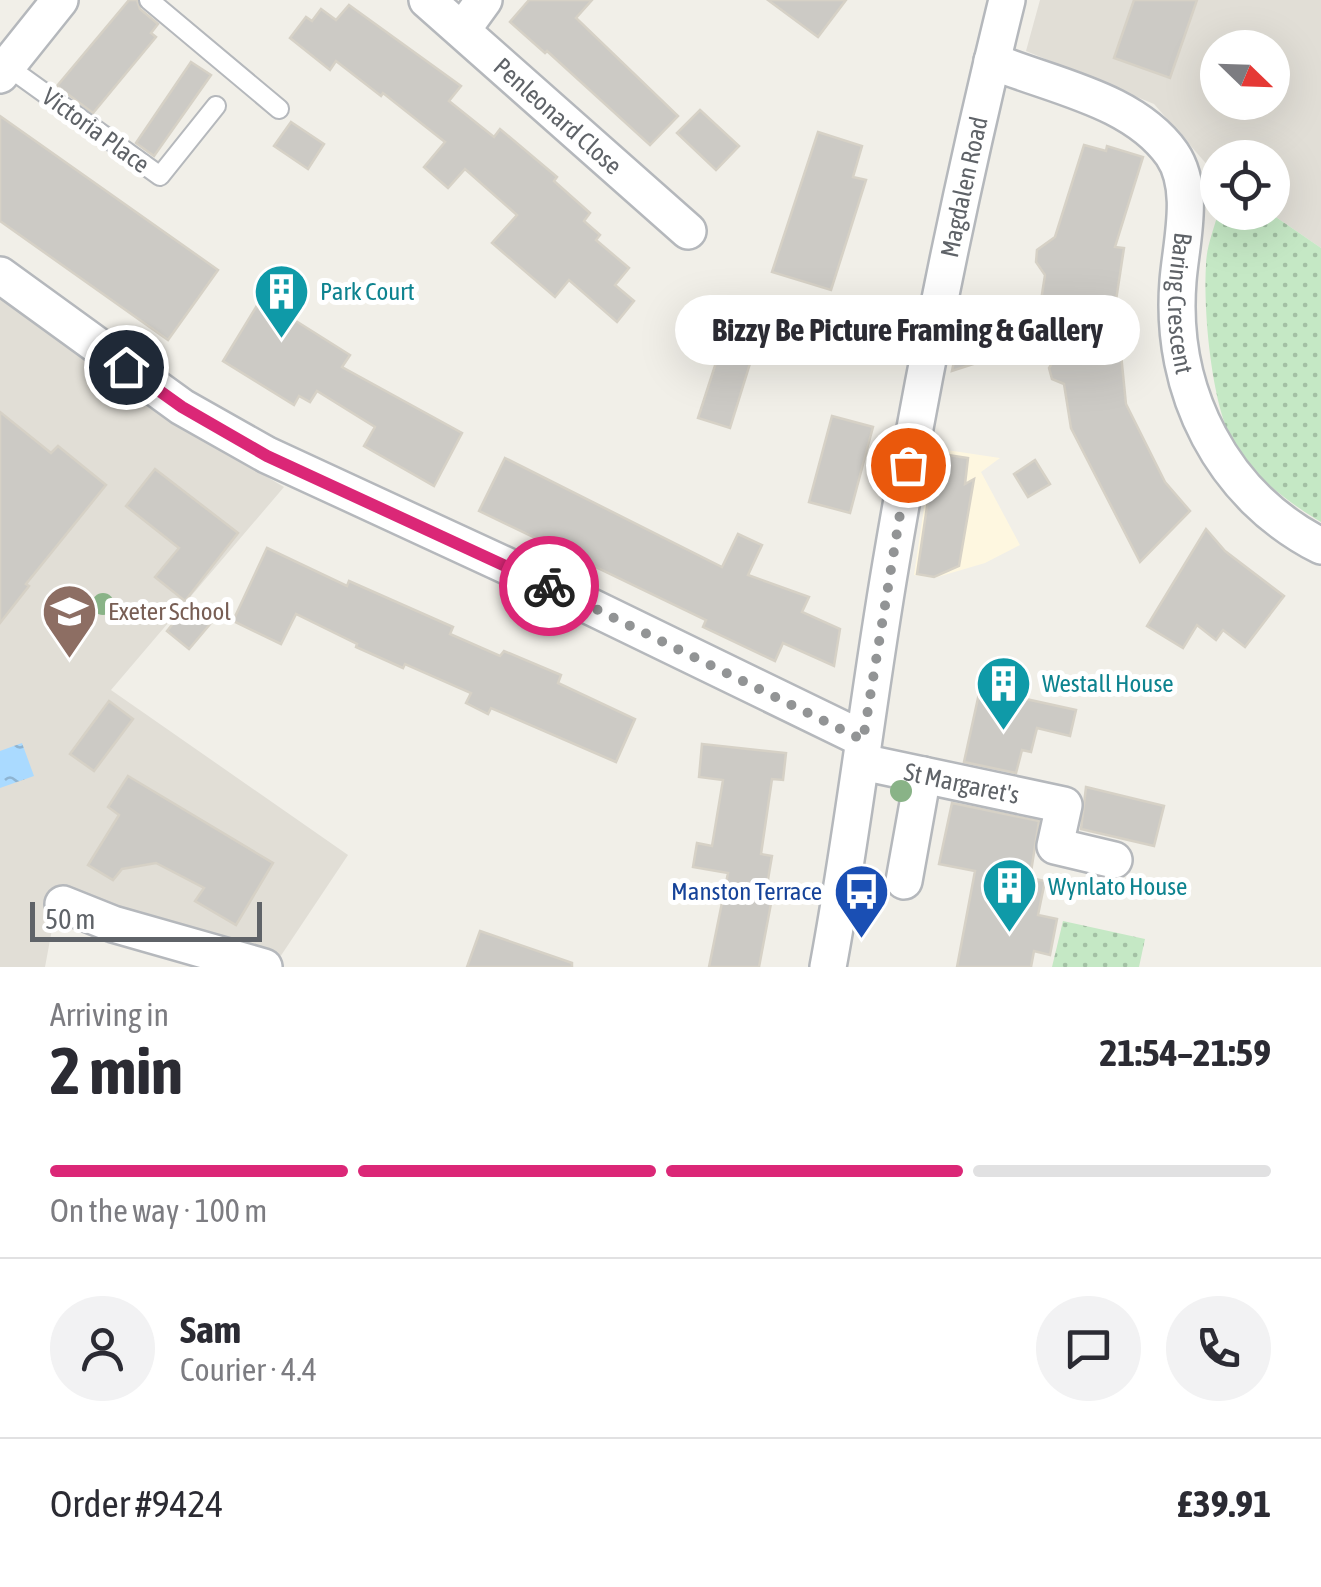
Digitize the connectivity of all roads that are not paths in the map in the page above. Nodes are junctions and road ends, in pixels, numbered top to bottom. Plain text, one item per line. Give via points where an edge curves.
1 (60, 0) edge
2 (148, 0) edge
3 (427, 0) edge
4 (484, 0) edge
5 (1008, 0) edge
6 (463, 29) junction
7 (992, 61) junction
8 (4, 70) edge
9 (216, 106) dead end
10 (279, 109) dead end
11 (688, 231) dead end
12 (0, 275) edge
13 (1321, 546) edge
14 (862, 751) junction
15 (923, 776) junction
16 (1114, 860) dead end
17 (904, 882) dead end
18 (62, 904) dead end
19 (264, 967) edge
20 (828, 967) edge

1 - 8 street
2 - 10 lane
3 - 6 street, Penleonard Close
4 - 6 street
5 - 7 street, Magdalen Road
6 - 11 street, Penleonard Close
7 - 13 street, Baring Crescent via 1110,105 1144,124 1174,156 1185,200 1176,334 1198,412 1228,469 1259,506
7 - 14 street, Magdalen Road via 920,397
8 - 9 lane, Victoria Place via 160,176
12 - 14 street, St Margaret's via 182,407 267,456 505,565
14 - 15 street, St Margaret's
14 - 20 street, Magdalen Road
15 - 16 street, St Margaret's via 1067,790 1055,846
15 - 17 street
18 - 19 street

